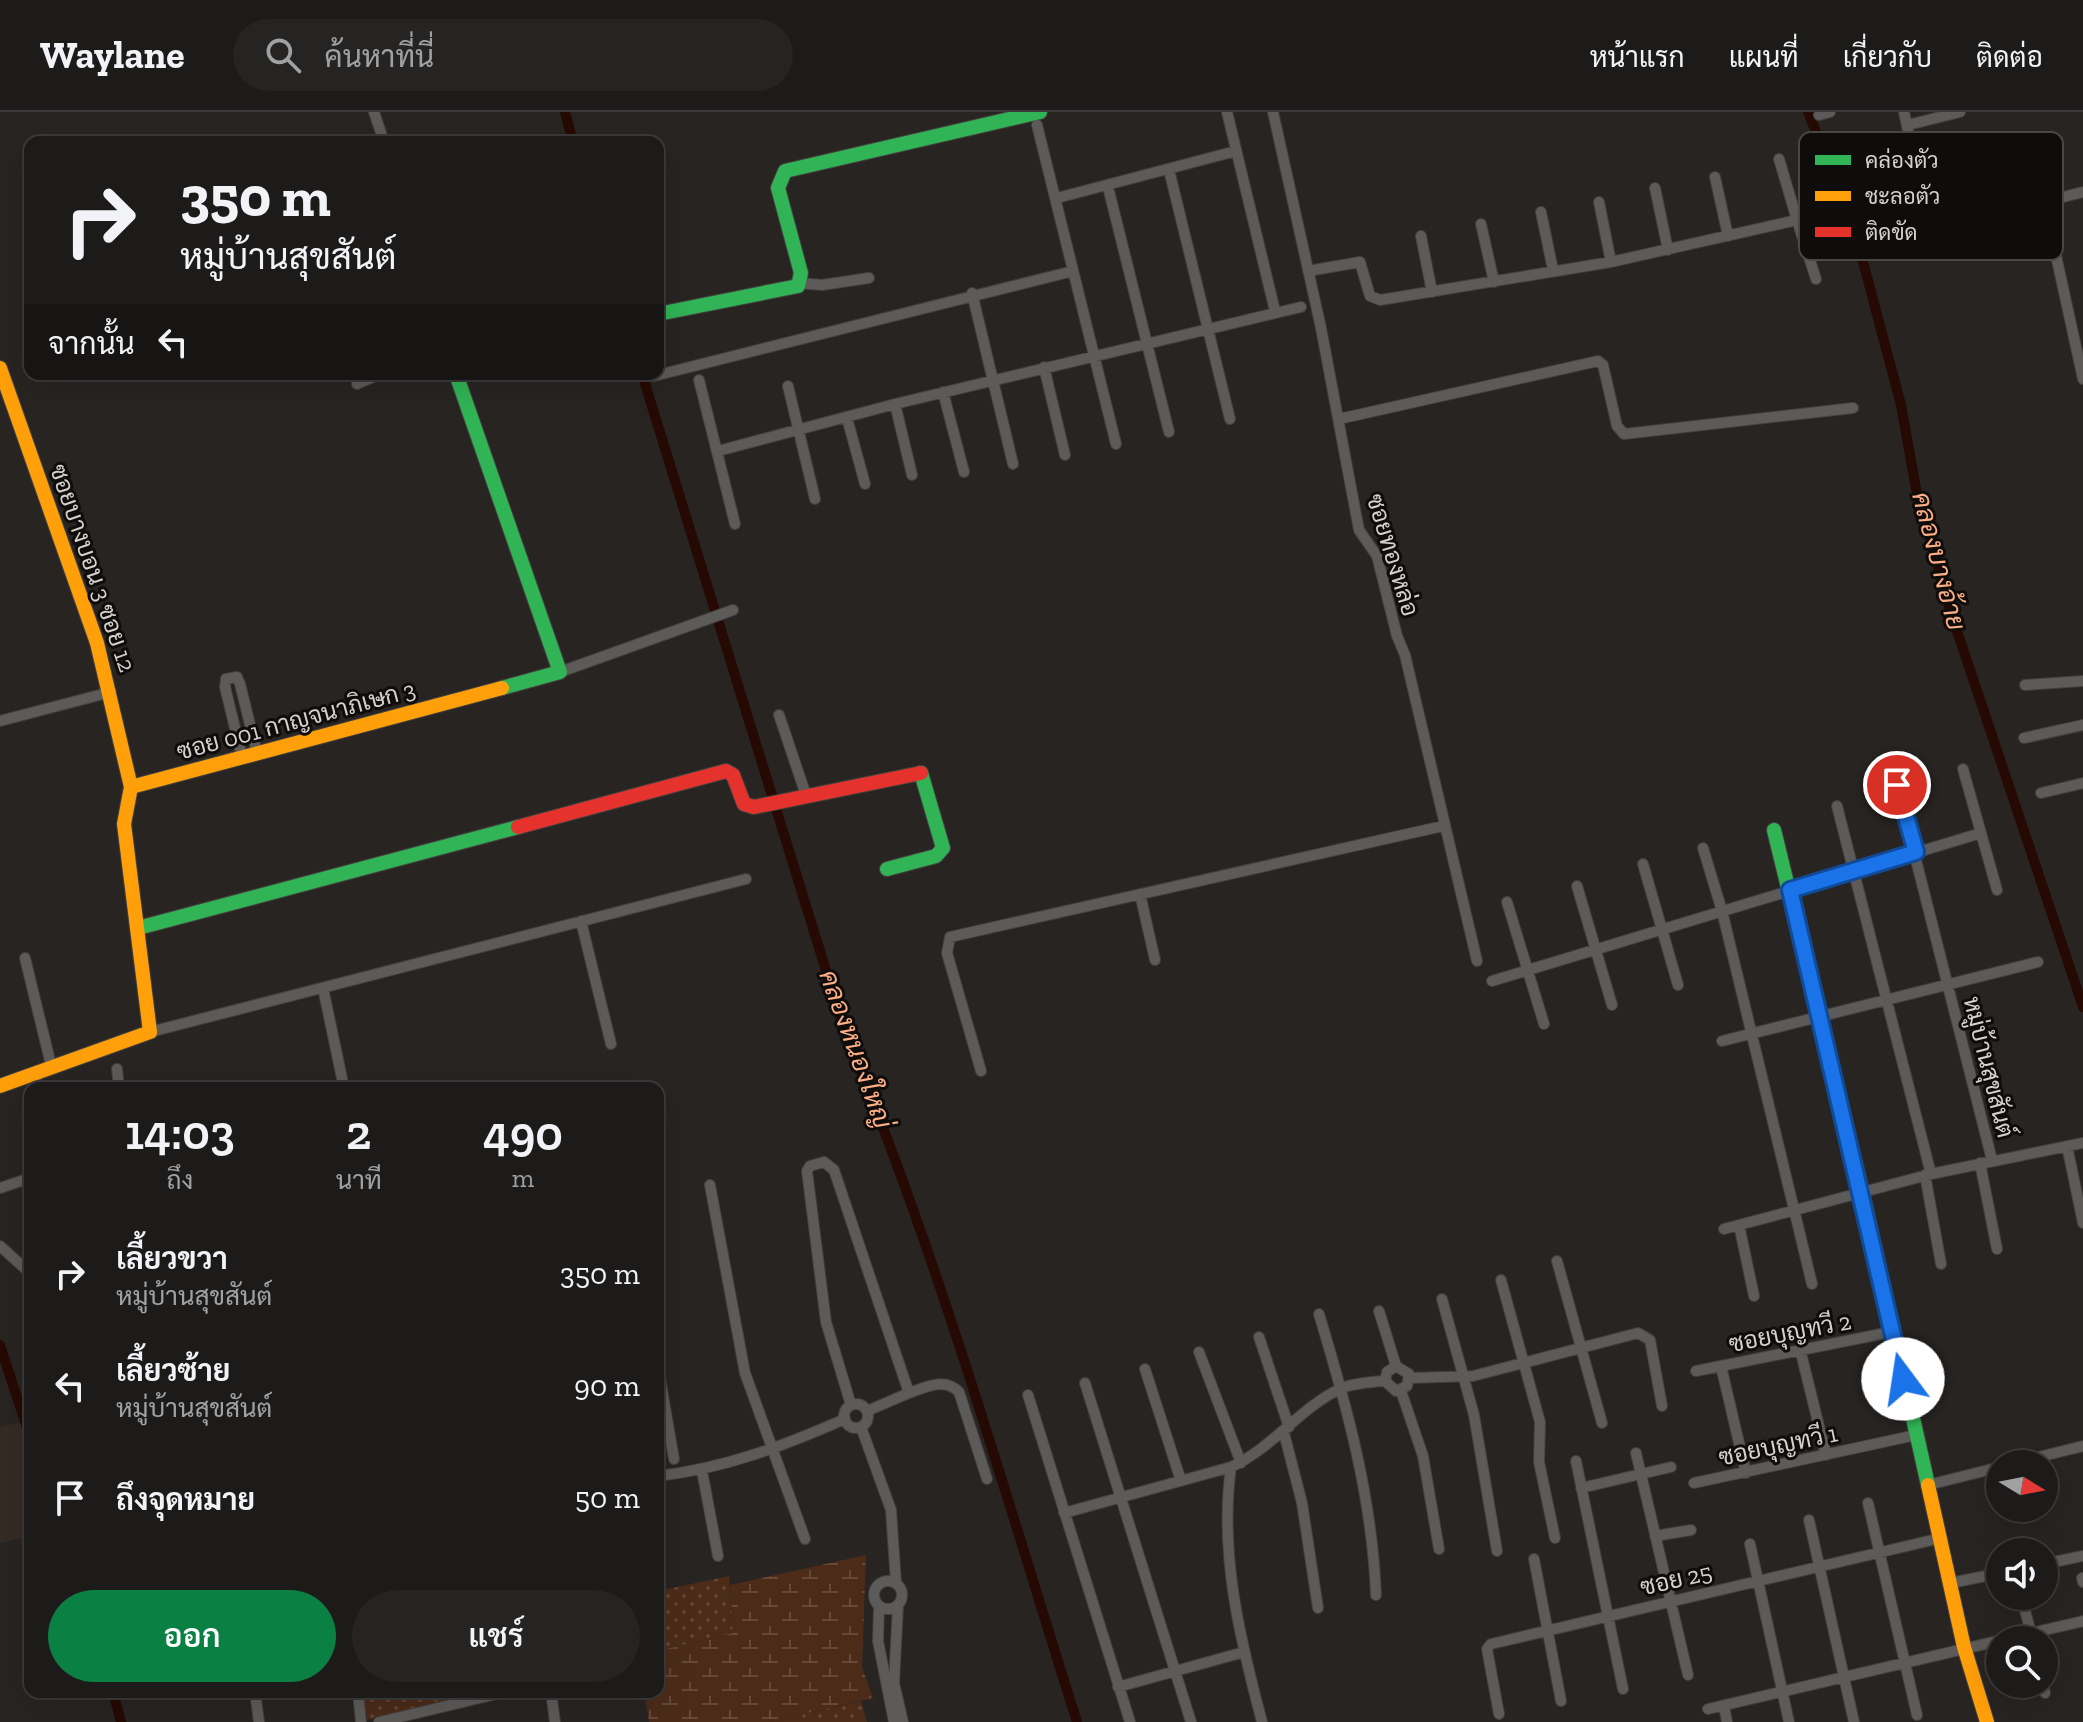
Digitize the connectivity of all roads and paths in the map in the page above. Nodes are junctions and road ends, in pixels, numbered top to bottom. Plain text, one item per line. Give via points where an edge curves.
1 (374, 112) edge
2 (1227, 112) edge
3 (1273, 112) edge
4 (1904, 112) edge
5 (1960, 112) edge
6 (1039, 119) edge
7 (1908, 125) junction
8 (1909, 132) edge
9 (382, 136) edge
10 (1236, 151) junction
11 (1779, 159) dead end
12 (1169, 170) junction
13 (1715, 177) dead end
14 (1108, 187) junction
15 (1655, 188) dead end
16 (2083, 192) edge
17 (2063, 197) edge
18 (1057, 198) junction
19 (1599, 202) dead end
20 (1541, 212) dead end
21 (1797, 220) junction
22 (1481, 224) dead end
23 (1799, 226) edge
24 (1421, 236) dead end
25 (1728, 236) junction
26 (1668, 250) junction
27 (1810, 260) edge
28 (2057, 260) edge
29 (1611, 262) junction
30 (1553, 270) junction
31 (1073, 271) junction
32 (1308, 271) junction
33 (869, 278) dead end
34 (1816, 279) dead end
35 (1494, 282) junction
36 (800, 283) junction
37 (1432, 292) junction
38 (972, 293) junction
39 (1301, 307) dead end
40 (1275, 311) junction
41 (664, 313) edge
42 (1207, 327) junction
43 (1147, 342) junction
44 (1094, 355) junction
45 (1044, 367) junction
46 (0, 368) edge
47 (664, 373) edge
48 (994, 379) junction
49 (2083, 379) edge
50 (366, 380) edge
51 (458, 380) edge
52 (699, 380) dead end
53 (357, 384) dead end
54 (788, 386) dead end
55 (943, 392) junction
56 (895, 404) junction
57 (1853, 408) dead end
58 (847, 418) junction
59 (1230, 419) dead end
60 (1339, 419) junction
61 (800, 429) junction
62 (1169, 432) dead end
63 (1116, 444) dead end
64 (718, 451) junction
65 (1065, 455) dead end
66 (1013, 464) dead end
67 (964, 472) dead end
68 (912, 475) dead end
69 (865, 484) dead end
70 (815, 499) dead end
71 (735, 524) dead end
72 (728, 612) dead end
73 (560, 672) junction
74 (2083, 681) edge
75 (2025, 685) dead end
76 (111, 692) junction
77 (779, 715) dead end
78 (0, 721) edge
79 (2083, 725) edge
80 (2024, 738) dead end
81 (257, 753) junction
82 (242, 757) junction
83 (1963, 769) dead end
84 (2083, 783) edge
85 (1897, 785) dead end
86 (131, 787) junction
87 (2041, 793) dead end
88 (807, 798) junction
89 (1837, 806) dead end
90 (1443, 826) junction
91 (1774, 830) dead end
92 (1981, 833) junction
93 (1703, 848) dead end
94 (1916, 852) junction
95 (1643, 864) dead end
96 (887, 869) dead end
97 (1855, 871) junction
98 (746, 879) dead end
99 (1577, 886) dead end
100 (1790, 890) junction
101 (1997, 890) dead end
102 (1140, 894) junction
103 (1507, 902) dead end
104 (1722, 911) junction
105 (581, 921) junction
106 (138, 928) junction
107 (1665, 928) junction
108 (1595, 949) junction
109 (25, 958) dead end
110 (1155, 960) dead end
111 (1477, 961) dead end
112 (2038, 962) dead end
113 (1527, 970) junction
114 (1492, 981) dead end
115 (1948, 983) junction
116 (1678, 985) dead end
117 (323, 988) junction
118 (1888, 998) junction
119 (1612, 1005) dead end
120 (1820, 1016) junction
121 (1544, 1024) dead end
122 (150, 1032) junction
123 (1751, 1033) junction
124 (1722, 1041) dead end
125 (611, 1044) dead end
126 (52, 1069) junction
127 (117, 1069) dead end
128 (981, 1071) dead end
129 (36, 1082) edge
130 (118, 1082) edge
131 (343, 1082) edge
132 (24, 1083) edge
133 (0, 1086) edge
134 (2083, 1143) edge
135 (2067, 1146) junction
136 (1986, 1162) junction
137 (1928, 1175) junction
138 (24, 1180) edge
139 (710, 1185) dead end
140 (0, 1188) edge
141 (1862, 1191) junction
142 (1793, 1210) junction
143 (2083, 1223) edge
144 (1739, 1225) junction
145 (1724, 1229) dead end
146 (0, 1246) edge
147 (1997, 1249) dead end
148 (1557, 1261) dead end
149 (1941, 1264) dead end
150 (24, 1268) edge
151 (1501, 1280) dead end
152 (1812, 1284) dead end
153 (1754, 1296) dead end
154 (1442, 1299) dead end
155 (1379, 1311) dead end
156 (1319, 1314) dead end
157 (1891, 1332) junction
158 (1259, 1337) dead end
159 (1581, 1348) junction
160 (1800, 1349) junction
161 (1199, 1352) dead end
162 (1526, 1365) junction
163 (1396, 1366) junction
164 (1721, 1366) junction
165 (1145, 1369) dead end
166 (1696, 1371) dead end
167 (1464, 1377) junction
168 (1410, 1378) junction
169 (1385, 1381) junction
170 (1085, 1383) dead end
171 (1342, 1389) junction
172 (1401, 1391) junction
173 (909, 1393) junction
174 (1028, 1395) dead end
175 (664, 1402) edge
176 (851, 1405) junction
177 (1662, 1406) dead end
178 (867, 1411) junction
179 (845, 1419) junction
180 (1602, 1423) dead end
181 (861, 1427) junction
182 (1287, 1430) junction
183 (1916, 1435) junction
184 (2083, 1446) edge
185 (773, 1450) junction
186 (2058, 1452) edge
187 (1636, 1453) dead end
188 (1826, 1455) junction
189 (674, 1459) dead end
190 (1576, 1461) dead end
191 (1236, 1465) junction
192 (1671, 1467) dead end
193 (1986, 1470) edge
194 (702, 1471) junction
195 (1746, 1473) junction
196 (664, 1475) edge
197 (1641, 1475) junction
198 (987, 1479) dead end
199 (1181, 1481) junction
200 (1694, 1483) dead end
201 (1928, 1485) junction
202 (1581, 1488) junction
203 (1120, 1495) junction
204 (1868, 1503) dead end
205 (1064, 1513) junction
206 (1809, 1520) dead end
207 (1691, 1530) dead end
208 (1655, 1536) junction
209 (1555, 1538) dead end
210 (1941, 1538) junction
211 (805, 1539) dead end
212 (1750, 1544) dead end
213 (1439, 1549) dead end
214 (1497, 1551) dead end
215 (1879, 1553) junction
216 (718, 1556) dead end
217 (2083, 1556) edge
218 (1534, 1559) dead end
219 (2058, 1561) edge
220 (1817, 1568) junction
221 (1986, 1576) edge
222 (1757, 1581) junction
223 (896, 1583) junction
224 (1951, 1583) junction
225 (1376, 1595) dead end
226 (1669, 1601) junction
227 (898, 1605) junction
228 (879, 1606) junction
229 (1318, 1608) dead end
230 (1607, 1615) junction
231 (2083, 1621) edge
232 (2058, 1628) edge
233 (1548, 1629) junction
234 (1986, 1643) edge
235 (1964, 1647) junction
236 (1244, 1652) junction
237 (1906, 1665) junction
238 (1176, 1672) junction
239 (1688, 1675) dead end
240 (1845, 1679) junction
241 (1118, 1687) junction
242 (1623, 1689) dead end
243 (1783, 1692) junction
244 (892, 1696) junction
245 (256, 1698) edge
246 (359, 1698) edge
247 (480, 1698) edge
248 (552, 1698) edge
249 (1561, 1701) dead end
250 (1724, 1706) junction
251 (1708, 1709) dead end
252 (1499, 1714) dead end
253 (1917, 1715) dead end
254 (259, 1722) edge
255 (361, 1722) edge
256 (379, 1722) edge
257 (555, 1722) edge
258 (894, 1722) edge
259 (903, 1722) edge
260 (1130, 1722) edge
261 (1191, 1722) edge
262 (1262, 1722) edge
263 (1727, 1722) edge
264 (1789, 1722) edge
265 (1854, 1722) edge
266 (1987, 1722) edge

1 - 9 street
2 - 10 street
3 - 32 street, ซอยทองหล่อ
4 - 7 street
5 - 7 street
6 - 18 street
6 - 36 street via 785,171 778,188
7 - 8 street
10 - 12 street
10 - 40 street
11 - 21 street
12 - 14 street
12 - 42 street
13 - 25 street
14 - 18 street
14 - 43 street
15 - 26 street
16 - 17 street
18 - 31 street
19 - 29 street
20 - 30 street
21 - 23 street
21 - 25 street
22 - 35 street
24 - 37 street
25 - 26 street
26 - 29 street
27 - 34 street
28 - 49 street
29 - 30 street
30 - 35 street
31 - 38 street
31 - 44 street
32 - 37 street via 1360,262 1373,300
32 - 60 street, ซอยทองหล่อ
33 - 36 street
35 - 37 street
36 - 41 street
38 - 47 street
38 - 48 street
39 - 40 street
40 - 42 street
42 - 43 street
42 - 59 street
43 - 44 street
43 - 62 street
44 - 45 street
44 - 63 street
45 - 48 street
45 - 65 street
46 - 76 street, ซอยบางบอน 3 ซอย 12
48 - 55 street
48 - 66 street
50 - 53 street
51 - 73 street
52 - 64 street
54 - 61 street
55 - 56 street
55 - 67 street
56 - 58 street
56 - 68 street
57 - 60 street via 1624,434 1598,361
58 - 61 street
58 - 69 street
60 - 90 street, ซอยทองหล่อ via 1359,530 1377,556 1385,583
61 - 64 street
61 - 70 street
64 - 71 street
72 - 73 street
73 - 81 street, ซอย 001 กาญจนาภิเษก 3
74 - 75 street
76 - 78 street
76 - 86 street, ซอยบางบอน 3 ซอย 12
77 - 88 street
79 - 80 street
81 - 82 street, ซอย 001 กาญจนาภิเษก 3
81 - 82 street via 240,684 230,676 225,687
82 - 86 street, ซอย 001 กาญจนาภิเษก 3
83 - 92 street
84 - 87 street
85 - 94 street, หมู่บ้านสุขสันต์
86 - 106 street via 124,824
88 - 96 street via 914,772 925,774 943,848 936,856
88 - 106 street via 746,806 733,775 721,771
89 - 97 street
90 - 102 street
90 - 111 street, ซอยทองหล่อ
91 - 100 street
92 - 94 street
92 - 101 street
93 - 104 street
94 - 97 street
94 - 115 street, หมู่บ้านสุขสันต์
95 - 107 street
97 - 100 street
97 - 118 street
98 - 105 street
99 - 108 street
100 - 104 street
100 - 120 street
102 - 110 street
102 - 128 street via 950,937 947,953
103 - 113 street
104 - 107 street
104 - 123 street
105 - 117 street
105 - 125 street
106 - 122 street
107 - 108 street
107 - 116 street
108 - 113 street
108 - 119 street
109 - 126 street
112 - 115 street, หมู่บ้านสุขสันต์
113 - 114 street
113 - 121 street
115 - 118 street, หมู่บ้านสุขสันต์
115 - 136 street, หมู่บ้านสุขสันต์
117 - 122 street
117 - 131 street
118 - 120 street, หมู่บ้านสุขสันต์
118 - 137 street
120 - 123 street, หมู่บ้านสุขสันต์
120 - 141 street
122 - 126 street
123 - 124 street, หมู่บ้านสุขสันต์
123 - 142 street
126 - 129 street
127 - 130 street
132 - 133 street
134 - 135 street, หมู่บ้านสุขสันต์
135 - 136 street, หมู่บ้านสุขสันต์
135 - 143 street
136 - 137 street, หมู่บ้านสุขสันต์
136 - 147 street, หมู่บ้านสุขสันต์
137 - 141 street, หมู่บ้านสุขสันต์
137 - 149 street
138 - 140 street
139 - 185 street via 745,1373
141 - 142 street, หมู่บ้านสุขสันต์
141 - 157 street
142 - 144 street, หมู่บ้านสุขสันต์
142 - 152 street
144 - 145 street, หมู่บ้านสุขสันต์
144 - 153 street
146 - 150 street
148 - 159 street
151 - 162 street
154 - 167 street
155 - 163 street
156 - 171 street
157 - 160 street, ซอยบุญทวี 2
157 - 183 street
158 - 182 street
159 - 162 street
159 - 177 street via 1629,1333 1649,1337
159 - 180 street
160 - 164 street, ซอยบุญทวี 2
160 - 188 street
161 - 191 street
162 - 167 street
162 - 209 street via 1540,1422 1539,1462
163 - 168 street
163 - 169 street
164 - 166 street, ซอยบุญทวี 2
164 - 195 street
165 - 199 street
167 - 168 street
167 - 214 street
168 - 172 street
169 - 171 street
169 - 172 street
170 - 203 street
171 - 182 street
171 - 225 street via 1368,1499
172 - 213 street via 1423,1456
173 - 176 street via 834,1170 824,1162 807,1171 826,1322
173 - 178 street
173 - 198 street via 939,1383 954,1386
174 - 205 street
175 - 189 street
176 - 178 street
176 - 179 street
178 - 181 street
179 - 181 street
179 - 185 street
181 - 223 street via 891,1510
182 - 191 street
182 - 229 street
183 - 188 street, ซอยบุญทวี 1
183 - 201 street
184 - 186 street
185 - 194 street
185 - 211 street
187 - 197 street
188 - 195 street, ซอยบุญทวี 1
190 - 202 street
191 - 199 street
191 - 236 street via 1226,1541
192 - 197 street
193 - 201 street
194 - 196 street
194 - 216 street
195 - 200 street, ซอยบุญทวี 1
197 - 202 street
197 - 208 street
199 - 203 street
201 - 210 street
202 - 230 street
203 - 205 street
203 - 238 street
204 - 215 street
205 - 241 street
206 - 220 street
207 - 208 street
208 - 226 street
210 - 215 street, ซอย 25
210 - 224 street
212 - 222 street
215 - 220 street, ซอย 25
215 - 237 street
217 - 219 street
218 - 233 street
220 - 222 street, ซอย 25
220 - 240 street
221 - 224 street
222 - 226 street, ซอย 25
222 - 243 street
223 - 227 street via 902,1594
223 - 228 street via 878,1585 874,1597
224 - 235 street
226 - 230 street, ซอย 25
226 - 239 street
227 - 228 street
227 - 244 street
228 - 244 street via 878,1641
230 - 233 street, ซอย 25
230 - 242 street
231 - 232 street
233 - 249 street
233 - 252 street, ซอย 25 via 1487,1647
234 - 235 street
235 - 237 street
235 - 266 street
236 - 238 street
236 - 262 street
237 - 240 street
237 - 253 street
238 - 241 street
238 - 261 street
240 - 243 street
240 - 265 street
241 - 260 street
243 - 250 street
243 - 264 street
244 - 258 street
244 - 259 street
245 - 254 street
246 - 255 street
247 - 256 street
248 - 257 street
250 - 251 street
250 - 263 street

